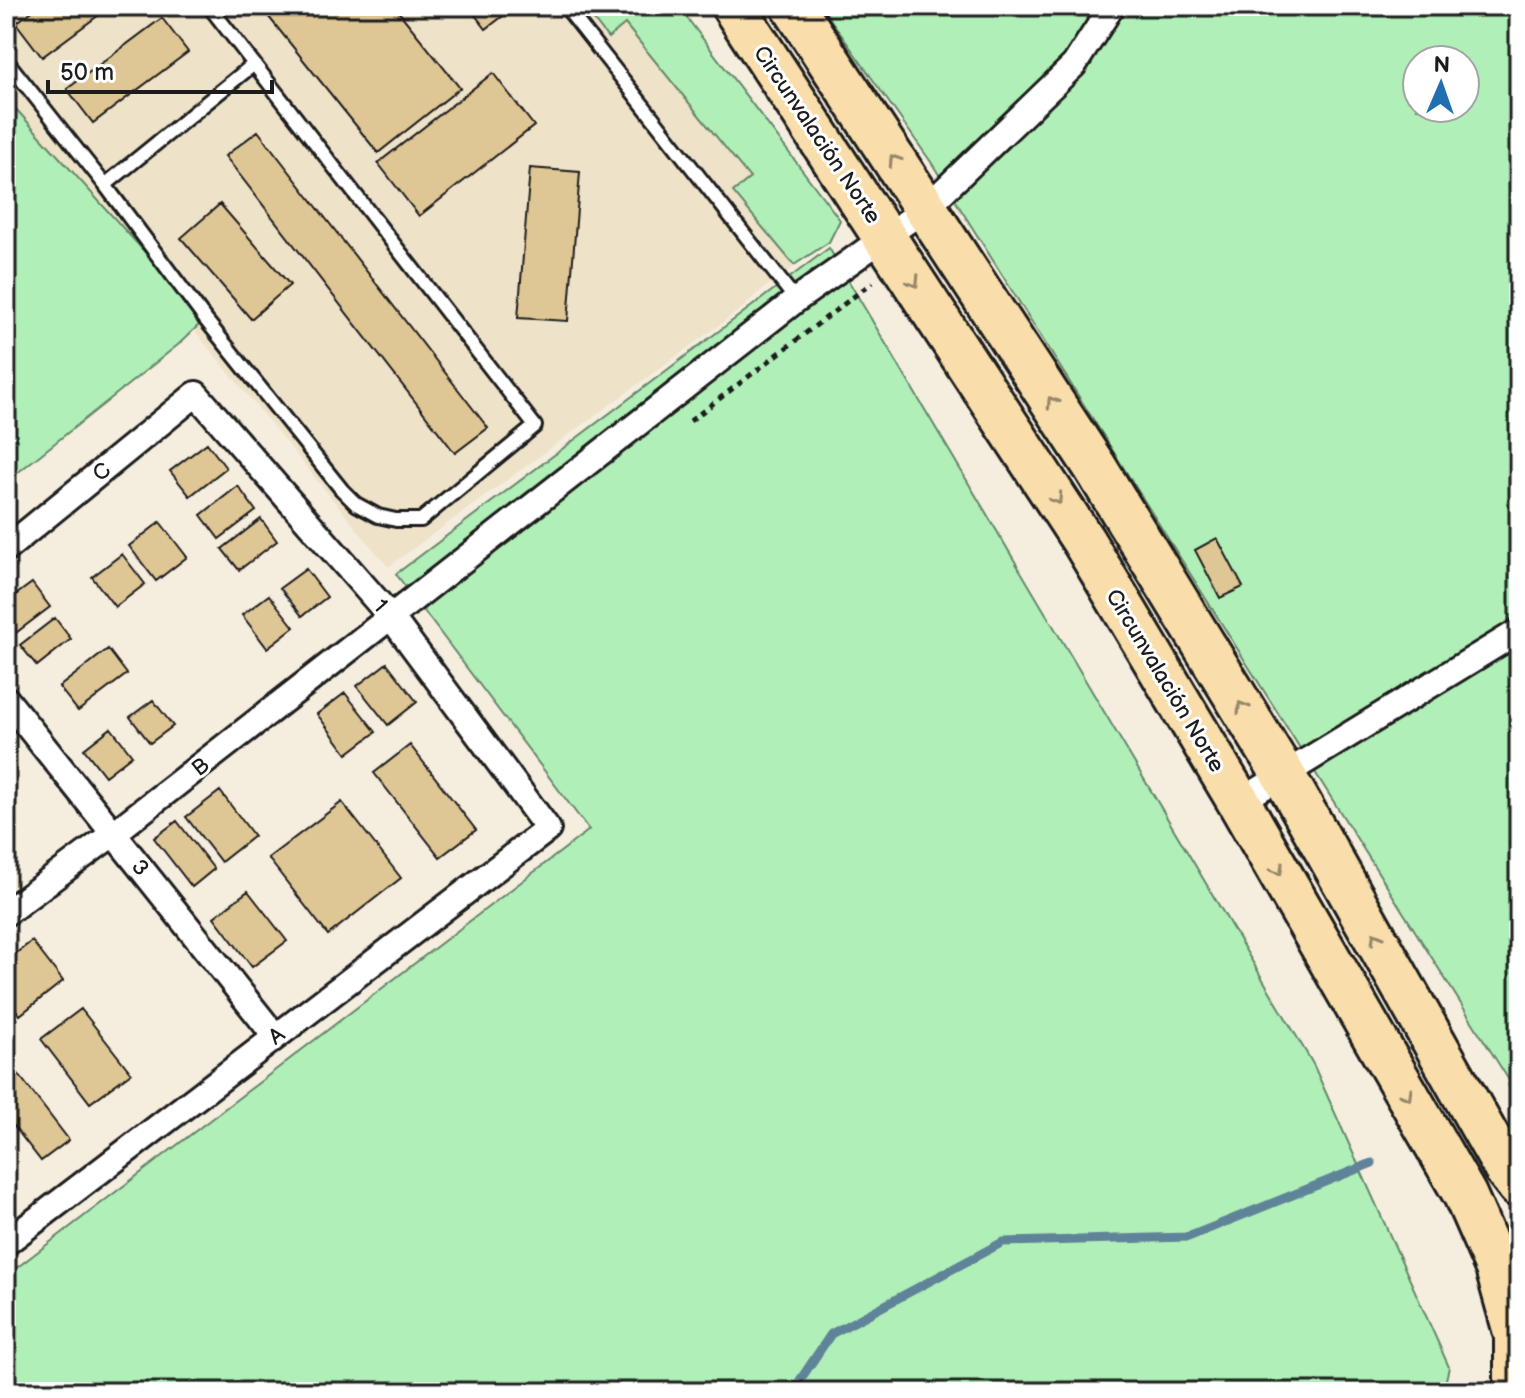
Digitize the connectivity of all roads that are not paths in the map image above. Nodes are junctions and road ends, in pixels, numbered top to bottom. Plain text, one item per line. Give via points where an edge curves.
1 (209, 6) edge
2 (565, 6) edge
3 (733, 6) edge
4 (793, 6) edge
5 (1112, 6) edge
6 (6, 60) edge
7 (254, 64) junction
8 (105, 185) junction
9 (926, 208) junction
10 (885, 235) junction
11 (796, 300) junction
12 (196, 394) joint
13 (6, 549) edge
14 (391, 617) junction
15 (1519, 631) edge
16 (6, 699) edge
17 (1283, 774) junction
18 (1239, 802) junction
19 (548, 829) joint
20 (114, 833) junction
21 (6, 913) edge
22 (275, 1036) junction
23 (1519, 1186) edge
24 (6, 1243) edge
25 (1516, 1392) edge

1 - 7 lane
2 - 11 lane
3 - 10 highway, Circunvalación Norte
9 -> 4 highway
5 - 9 street, B via 1074,65
6 - 8 lane
7 - 8 lane
7 - 8 lane via 535,426 421,520 378,516 342,490
9 - 10 street, B
17 -> 9 highway via 1095,467
10 - 11 street, B
10 -> 18 highway, Circunvalación Norte via 1084,542
11 - 14 street, B
12 - 13 street, C
12 - 14 street, 1
14 - 19 street, 1
14 - 20 street, B
15 - 17 street
16 - 20 street, 3
17 - 18 street
23 -> 17 highway
18 -> 25 highway, Circunvalación Norte via 1465,1195 1497,1268 1516,1336
19 - 22 street, A
20 - 21 street, B
20 - 22 street, 3
22 - 24 street, A

